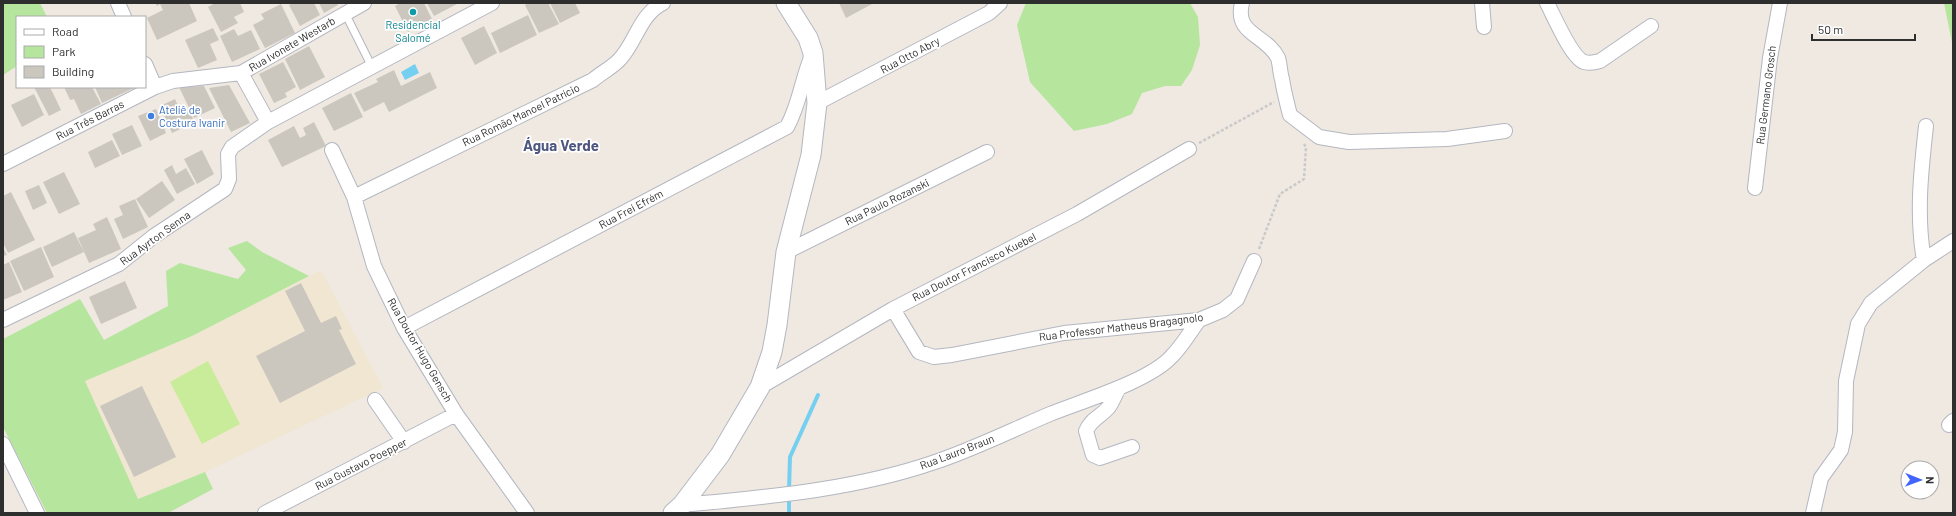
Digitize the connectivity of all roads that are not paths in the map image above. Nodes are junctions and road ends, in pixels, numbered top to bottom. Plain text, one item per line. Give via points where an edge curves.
1 (118, 3) edge
2 (364, 3) edge
3 (492, 3) edge
4 (663, 3) edge
5 (786, 3) edge
6 (1000, 3) edge
7 (1242, 3) edge
8 (1482, 3) edge
9 (1547, 3) edge
10 (1780, 3) edge
11 (346, 13) junction
12 (124, 16) edge
13 (1651, 26) dead end
14 (1484, 27) dead end
15 (813, 53) junction
16 (146, 66) edge
17 (372, 67) junction
18 (241, 73) junction
19 (155, 87) junction
20 (817, 104) junction
21 (268, 122) junction
22 (1926, 126) dead end
23 (1506, 131) dead end
24 (1189, 148) road end
25 (332, 150) dead end
26 (988, 152) dead end
27 (3, 164) edge
28 (1755, 188) dead end
29 (354, 197) junction
30 (1953, 241) edge
31 (786, 252) junction
32 (1924, 260) junction
33 (1254, 261) road end
34 (893, 309) junction
35 (3, 320) edge
36 (1199, 320) junction
37 (404, 328) junction
38 (760, 386) junction
39 (1119, 388) junction
40 (375, 400) dead end
41 (456, 414) junction
42 (404, 442) junction
43 (3, 444) edge
44 (1132, 447) dead end
45 (677, 509) edge
46 (1814, 512) edge
47 (37, 513) edge
48 (266, 513) edge
49 (528, 513) edge

1 - 12 street
2 - 11 street, Rua Ivonete Westarb
3 - 17 street, Rua Ayrton Senna
4 - 29 street, Rua Romão Manoel Patrício via 656,6 644,20 620,59 592,80
5 - 15 main road via 808,38
6 - 20 street, Rua Otto Abry via 989,13
7 - 23 street via 1242,23 1266,42 1278,58 1290,115 1319,138 1349,142 1447,139
8 - 14 street
9 - 13 street via 1575,55 1583,62 1600,61
10 - 28 street, Rua Germano Grosch via 1770,58
11 - 17 lane
11 - 18 street, Rua Ivonete Westarb
15 - 20 main road
15 - 37 street, Rua Frei Efrém via 804,72 794,116 787,127
16 - 19 street
17 - 21 street, Rua Ayrton Senna
18 - 19 street, Rua Três Barras via 173,80
18 - 21 street
19 - 27 street, Rua Três Barras
20 - 31 main road via 811,155
21 - 35 street, Rua Ayrton Senna via 232,147 228,154 229,179 225,189 154,236 119,264
22 - 32 street via 1920,183 1920,237
24 - 34 street, Rua Doutor Francisco Kuebel via 1077,214
25 - 29 street, Rua Doutor Hugo Gensch
26 - 31 street, Rua Paulo Rozanski
29 - 37 street, Rua Doutor Hugo Gensch via 374,266
30 - 32 street
31 - 38 main road via 772,352
32 - 46 street via 1871,303 1858,324 1846,381 1842,450 1821,478
33 - 36 street, Rua Professor Matheus Bragagnolo via 1237,299 1223,310
34 - 36 street, Rua Professor Matheus Bragagnolo via 919,352 934,356 952,355 1064,333
34 - 38 street, Rua Doutor Francisco Kuebel
36 - 39 street, Rua Lauro Braun via 1172,357 1152,372
37 - 41 street, Rua Doutor Hugo Gensch
38 - 45 main road via 720,455
39 - 44 street via 1110,406 1090,421 1086,431 1093,455 1100,458
39 - 45 street, Rua Lauro Braun via 935,462 882,477
40 - 42 street
41 - 42 street, Rua Gustavo Poepper
41 - 49 street, Rua Doutor Hugo Gensch
42 - 48 street, Rua Gustavo Poepper
43 - 47 street

